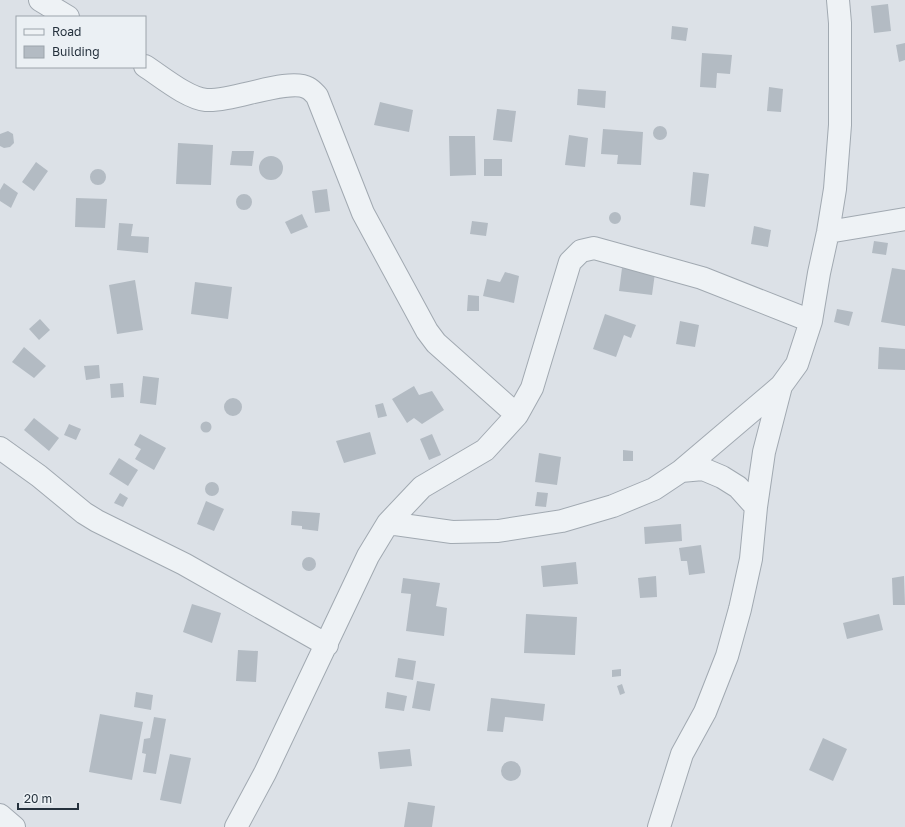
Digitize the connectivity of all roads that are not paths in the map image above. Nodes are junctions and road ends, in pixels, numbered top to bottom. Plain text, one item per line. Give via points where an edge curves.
1 (40, 0) edge
2 (838, 0) edge
3 (66, 16) edge
4 (146, 67) edge
5 (905, 219) edge
6 (828, 232) junction
7 (811, 321) junction
8 (781, 386) junction
9 (517, 415) junction
10 (0, 448) edge
11 (681, 471) junction
12 (756, 507) junction
13 (388, 523) junction
14 (327, 645) junction
15 (0, 815) edge
16 (14, 827) edge
17 (236, 827) edge
18 (659, 827) edge

1 - 3 street
2 - 6 street via 840,125 835,189
4 - 9 street via 192,96 206,100 286,86 309,88 317,96 363,213 427,331 436,343
5 - 6 street
6 - 7 street
7 - 8 street via 798,364
7 - 9 street via 702,278 594,248 581,251 570,262 532,388
8 - 11 street
8 - 12 street via 764,452
9 - 13 street via 485,450 422,487
10 - 14 street via 97,521 184,564
11 - 12 street via 702,469 722,478 738,487
11 - 13 street via 654,489 613,506 562,521 498,531 452,532
12 - 18 street via 751,559 727,656 706,712 682,754
13 - 14 street via 368,556
14 - 17 street
15 - 16 street

